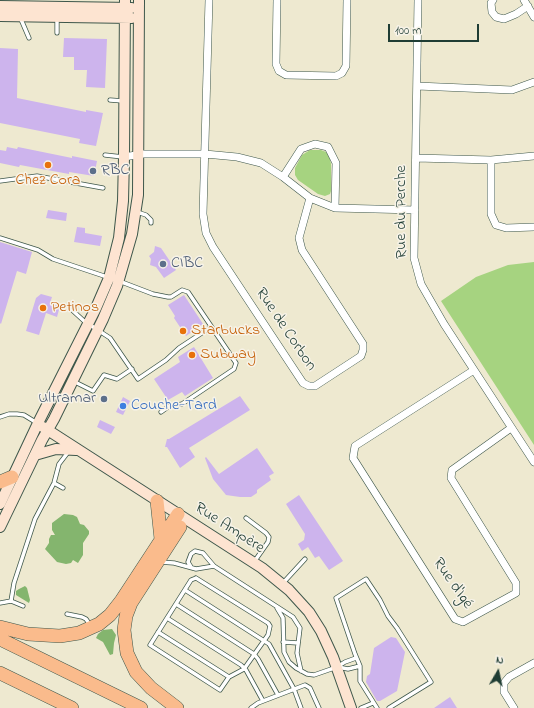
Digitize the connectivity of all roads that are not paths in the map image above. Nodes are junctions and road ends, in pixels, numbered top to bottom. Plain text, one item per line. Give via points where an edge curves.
1 (209, 0) edge
2 (277, 0) edge
3 (347, 0) edge
4 (418, 0) edge
5 (493, 0) edge
6 (526, 3) edge
7 (0, 6) edge
8 (57, 8) edge
9 (125, 9) edge
10 (138, 9) edge
11 (20, 11) junction
12 (88, 12) junction
13 (0, 16) edge
14 (104, 17) junction
15 (534, 17) edge
16 (57, 33) dead end
17 (125, 34) junction
18 (29, 38) dead end
19 (534, 82) edge
20 (417, 86) junction
21 (110, 100) dead end
22 (125, 101) junction
23 (138, 154) junction
24 (205, 154) junction
25 (104, 155) dead end
26 (534, 156) edge
27 (124, 157) junction
28 (416, 158) junction
29 (491, 160) junction
30 (283, 176) junction
31 (0, 181) edge
32 (103, 188) dead end
33 (310, 198) junction
34 (335, 208) junction
35 (415, 210) junction
36 (136, 212) junction
37 (152, 223) dead end
38 (534, 226) edge
39 (0, 238) edge
40 (114, 279) junction
41 (72, 310) dead end
42 (89, 324) junction
43 (211, 327) junction
44 (98, 329) junction
45 (132, 369) junction
46 (474, 370) junction
47 (73, 381) junction
48 (161, 412) dead end
49 (0, 417) edge
50 (38, 423) junction
51 (511, 428) junction
52 (47, 430) junction
53 (74, 449) junction
54 (35, 455) junction
55 (534, 462) edge
56 (6, 480) edge
57 (54, 483) junction
58 (63, 488) dead end
59 (157, 501) junction
60 (0, 504) edge
61 (182, 516) junction
62 (246, 518) dead end
63 (0, 527) edge
64 (161, 539) junction
65 (304, 558) dead end
66 (157, 562) junction
67 (254, 563) junction
68 (214, 566) junction
69 (191, 567) junction
70 (283, 584) junction
71 (185, 590) junction
72 (11, 601) junction
73 (0, 603) edge
74 (176, 604) junction
75 (23, 606) dead end
76 (277, 607) junction
77 (66, 614) dead end
78 (167, 618) junction
79 (0, 628) edge
80 (92, 628) junction
81 (158, 632) junction
82 (0, 639) edge
83 (264, 641) junction
84 (283, 642) junction
85 (298, 643) junction
86 (254, 654) junction
87 (356, 658) junction
88 (534, 663) edge
89 (360, 666) junction
90 (337, 667) junction
91 (244, 669) junction
92 (301, 671) junction
93 (0, 673) edge
94 (230, 677) junction
95 (294, 689) junction
96 (278, 695) junction
97 (263, 701) junction
98 (373, 703) junction
99 (72, 708) edge
100 (141, 708) edge
101 (177, 708) edge
102 (251, 708) edge
103 (301, 708) edge
104 (318, 708) edge
105 (351, 708) edge
106 (361, 708) edge
107 (377, 708) edge
108 (389, 708) edge
109 (514, 708) edge

1 - 24 street, Rue de Corbon
2 - 3 street via 276,64 279,72 286,75 336,76 342,73 346,66
4 - 20 street, Rue du Perche
5 - 6 street via 492,12 496,17 504,19 516,14
6 - 15 street
7 - 11 main road
8 - 11 main road
8 - 12 main road
8 - 16 lane
9 - 10 main road
9 - 12 main road
9 - 14 main road
9 - 17 main road
10 - 23 main road
11 - 13 main road
11 - 18 lane
12 - 14 main road
14 - 17 main road
17 - 22 main road
19 - 20 street via 512,90
20 - 28 street, Rue du Perche
21 - 22 lane
22 - 27 main road
23 - 24 street
23 - 27 street
23 - 36 main road
24 - 30 street via 237,157 261,163
24 - 33 street, Rue de Corbon via 203,214 206,233 303,383 315,386 361,356 363,344 302,250 299,238
25 - 27 lane
26 - 29 street
27 - 40 main road via 123,202
28 - 29 street
28 - 35 street, Rue du Perche
29 - 38 street via 491,214 496,225 506,228
30 - 33 street
30 - 34 street via 301,149 316,144 328,147 336,163
31 - 32 lane via 37,176
33 - 34 street
34 - 35 street
35 - 46 street, Rue du Perche via 414,258 421,284
36 - 37 lane via 146,215
36 - 40 main road via 132,234
39 - 40 lane
40 - 42 main road
40 - 43 lane via 168,297 185,290
40 - 44 main road
41 - 42 lane
42 - 44 lane
42 - 50 main road
43 - 45 lane via 138,379
43 - 48 lane via 236,363 236,367 182,404 168,407
44 - 45 lane via 110,338
44 - 47 main road
45 - 47 lane via 117,378 104,375 93,391
46 - 51 street, Rue du Perche
46 - 51 street, Rue d'Igé via 355,446 353,458 455,619 463,622 516,593 516,583 451,478 452,470
47 - 52 main road
49 - 50 lane via 9,414 24,415
50 - 52 main road, Rue Ampère
50 - 56 main road
51 - 55 street, Rue du Perche
52 - 53 main road, Rue Ampère
52 - 54 main road
53 - 54 main road via 56,449
53 - 57 lane via 61,460
53 - 59 main road, Rue Ampère
54 - 63 main road
56 - 60 main road
57 - 58 lane
57 - 72 lane via 35,519 14,583
59 - 61 main road, Rue Ampère
59 - 64 highway
61 - 64 highway
61 - 66 highway
61 - 67 main road, Rue Ampère
62 - 67 lane via 268,537 268,542
64 - 80 highway via 117,607
65 - 70 lane
66 - 69 lane
66 - 101 highway via 129,607 125,625 125,644 139,676
67 - 70 main road, Rue Ampère
68 - 69 lane via 199,569
68 - 69 lane via 198,551 189,556 188,562
68 - 76 lane
70 - 90 main road, Rue Ampère via 314,618
71 - 74 lane
71 - 83 lane
71 - 83 lane via 191,580 198,578 263,619 271,628
72 - 73 lane
72 - 75 lane
74 - 78 lane
74 - 86 lane
76 - 84 lane via 283,618
76 - 85 lane via 289,613 299,625
77 - 80 lane via 86,619
78 - 81 lane
78 - 91 lane
79 - 80 highway via 54,636 74,634
81 - 94 lane
81 - 94 lane via 150,645 220,690
82 - 100 highway
83 - 86 lane
83 - 95 lane via 270,646
84 - 85 lane
84 - 92 lane via 287,658
85 - 92 lane via 297,657
86 - 91 lane
86 - 96 lane
87 - 89 lane
87 - 90 lane
87 - 108 lane via 336,598 366,579 431,682
88 - 109 street via 509,677 504,683 504,692
89 - 90 lane via 348,669
89 - 98 lane via 360,681
90 - 92 lane via 314,674
90 - 105 main road, Rue Ampère
91 - 94 lane
91 - 97 lane
93 - 99 highway
95 - 96 lane
95 - 103 lane
95 - 104 lane via 303,685 309,686
96 - 97 lane
97 - 102 lane
98 - 106 lane
98 - 107 lane

